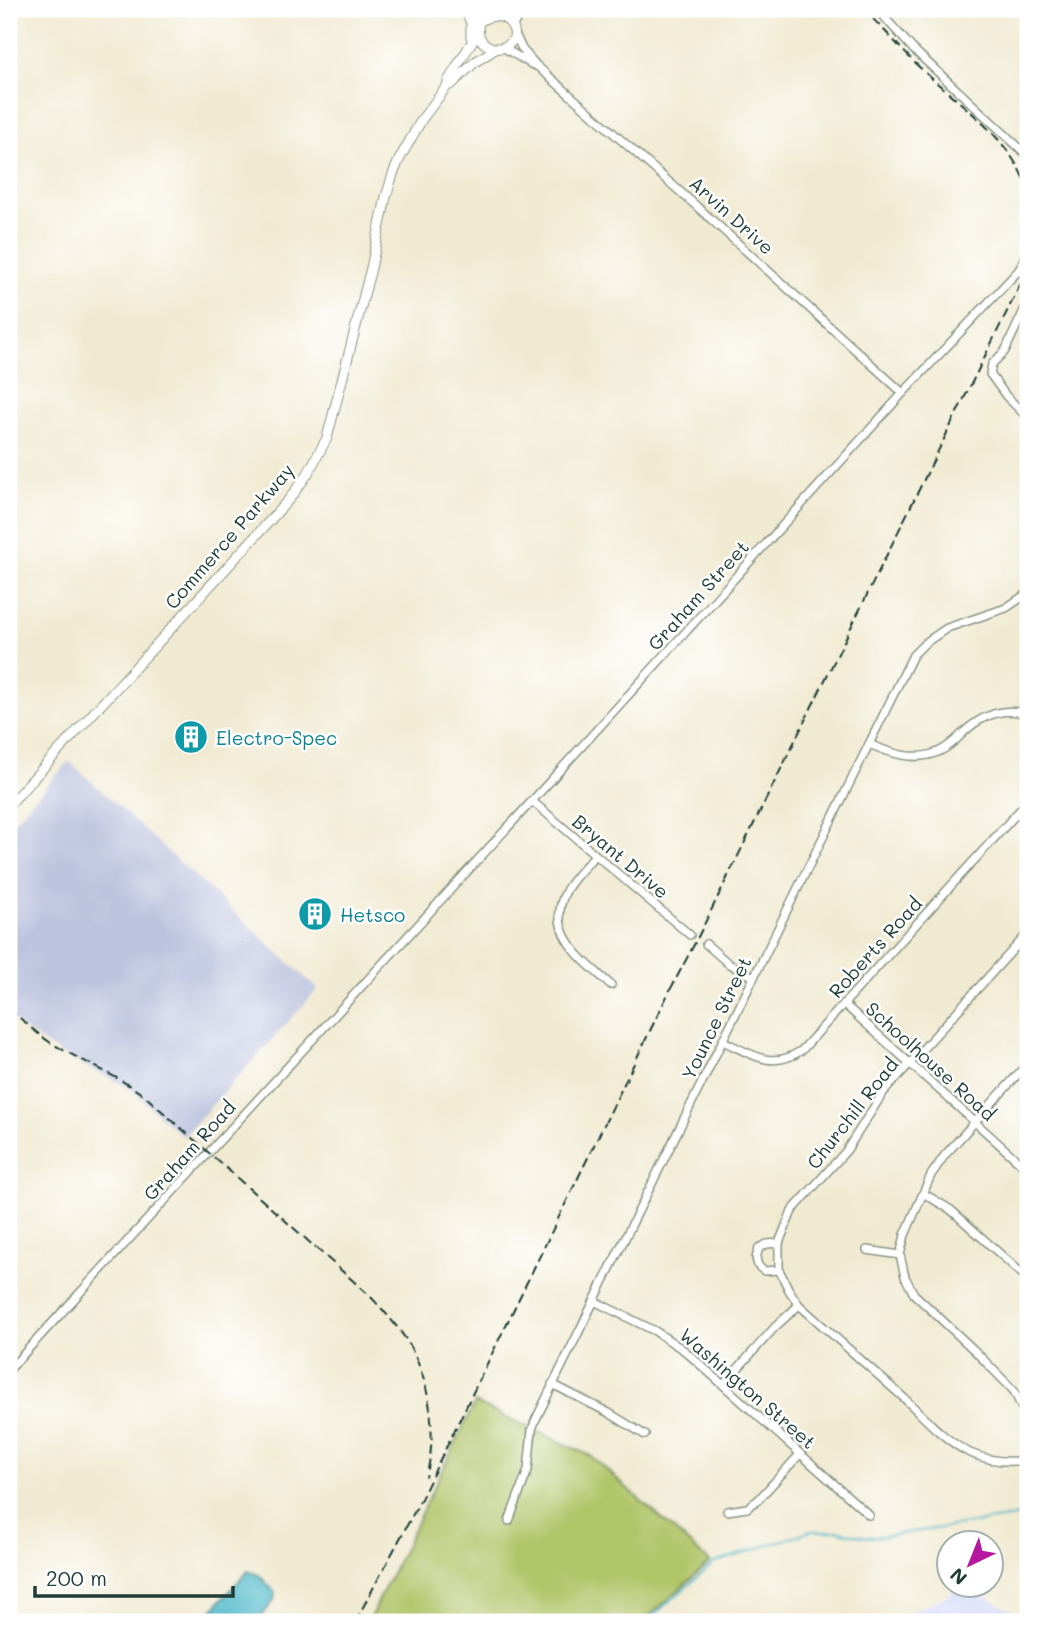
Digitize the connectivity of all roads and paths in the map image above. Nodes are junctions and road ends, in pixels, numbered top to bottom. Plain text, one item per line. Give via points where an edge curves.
1 (465, 9) edge
2 (471, 9) edge
3 (522, 9) edge
4 (877, 9) edge
5 (498, 10) edge
6 (478, 27) junction
7 (514, 29) junction
8 (470, 47) junction
9 (500, 48) junction
10 (537, 66) junction
11 (447, 86) junction
12 (1028, 156) edge
13 (1028, 252) edge
14 (1019, 270) junction
15 (1028, 278) edge
16 (1028, 302) edge
17 (903, 393) junction
18 (1028, 418) edge
19 (1028, 593) edge
20 (1028, 715) edge
21 (869, 744) junction
22 (532, 801) junction
23 (1028, 801) edge
24 (9, 805) edge
25 (595, 855) junction
26 (1028, 933) edge
27 (690, 934) dead end
28 (706, 944) dead end
29 (393, 951) joint
30 (754, 977) junction
31 (611, 985) dead end
32 (844, 1004) junction
33 (723, 1041) junction
34 (911, 1063) junction
35 (1028, 1063) edge
36 (975, 1122) junction
37 (1028, 1170) edge
38 (923, 1193) junction
39 (779, 1242) junction
40 (867, 1250) dead end
41 (900, 1255) junction
42 (779, 1270) junction
43 (1028, 1279) edge
44 (594, 1301) junction
45 (799, 1305) junction
46 (9, 1370) edge
47 (552, 1384) junction
48 (724, 1384) junction
49 (1028, 1421) edge
50 (645, 1435) dead end
51 (800, 1454) junction
52 (1028, 1460) edge
53 (727, 1511) dead end
54 (869, 1515) dead end
55 (509, 1521) dead end

1 - 8 street via 471,23
2 - 6 street, Arvin Drive
3 - 7 street
4 - 12 street via 913,49
5 - 6 street, Arvin Drive via 484,16
5 - 7 street, Arvin Drive via 509,16
6 - 8 street, Commerce Parkway
6 - 9 street, Arvin Drive via 485,44
7 - 9 street via 510,42
7 - 10 street, Arvin Drive via 522,49
8 - 11 street, Commerce Parkway
9 - 10 street, Arvin Drive
9 - 11 street, Commerce Parkway
10 - 17 street, Arvin Drive
11 - 24 street, Commerce Parkway via 422,119 393,174 327,438 307,475
13 - 14 street, Graham Street
14 - 15 street
14 - 17 street, Graham Street
16 - 18 street via 990,374
17 - 22 street, Graham Street
19 - 21 street, Younce Street via 1006,608 947,628 925,643 913,655
20 - 21 street via 1017,711 987,716 937,753 901,756
21 - 30 street, Younce Street
22 - 25 street, Bryant Drive
22 - 29 street, Graham Street
23 - 32 street, Roberts Road
25 - 27 street, Bryant Drive
25 - 31 street via 568,887 561,904 561,923 573,951
26 - 34 street, Churchill Road
28 - 30 street
29 - 46 street, Graham Road
30 - 33 street, Younce Street
32 - 33 street, Roberts Road via 802,1050 784,1060 760,1058
32 - 34 street, Schoolhouse Road
33 - 44 street, Younce Street
34 - 36 street, Schoolhouse Road
34 - 39 street, Churchill Road via 876,1102 846,1151 792,1211
35 - 36 street
36 - 37 street, Schoolhouse Road
36 - 38 street via 945,1155
38 - 41 street
38 - 43 street via 951,1210
39 - 42 street, Churchill Road
39 - 42 street via 759,1248 756,1258 764,1270
40 - 41 street
41 - 49 street via 914,1294 1014,1391
42 - 45 street, Churchill Road
44 - 47 street, Younce Street
44 - 48 street, Washington Street via 672,1341
45 - 48 street
45 - 52 street, Churchill Road via 960,1447 995,1461
47 - 50 street
47 - 55 street, Younce Street via 532,1430 528,1470
48 - 51 street, Washington Street
51 - 53 street via 758,1500 747,1508
51 - 54 street, Washington Street

